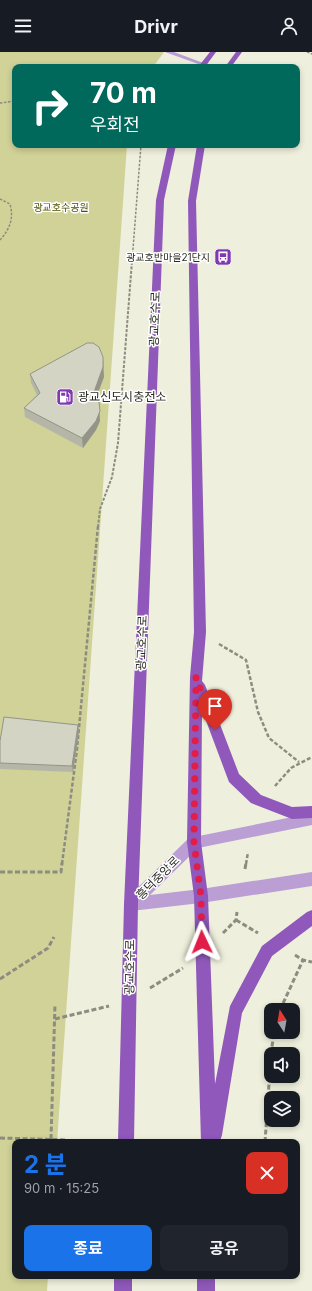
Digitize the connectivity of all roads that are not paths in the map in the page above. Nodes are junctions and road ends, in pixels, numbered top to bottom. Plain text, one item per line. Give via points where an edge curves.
1 (168, 52) edge
2 (213, 52) edge
3 (239, 52) edge
4 (199, 64) edge
5 (203, 64) edge
6 (230, 64) edge
7 (171, 148) edge
8 (201, 148) edge
9 (196, 677) junction
10 (312, 812) edge
11 (312, 819) edge
12 (194, 842) junction
13 (312, 879) edge
14 (201, 896) junction
15 (131, 904) junction
16 (312, 918) edge
17 (126, 1139) edge
18 (209, 1139) edge
19 (214, 1139) edge
20 (123, 1279) edge
21 (206, 1279) edge
22 (123, 1291) edge
23 (206, 1291) edge

1 - 4 street
2 - 5 main road
3 - 6 main road
7 - 15 main road, 광교호수로 via 160,200
8 - 9 main road via 192,201 200,632
9 - 10 main road via 234,778 256,799 292,813
9 - 12 main road
11 - 12 street
12 - 14 main road
12 - 15 street, 흥덕중앙로
13 - 14 street, 흥덕중앙로
14 - 15 street, 흥덕중앙로
14 - 18 main road
15 - 17 main road, 광교호수로
16 - 19 main road via 267,951 235,1012
20 - 22 main road
21 - 23 main road

